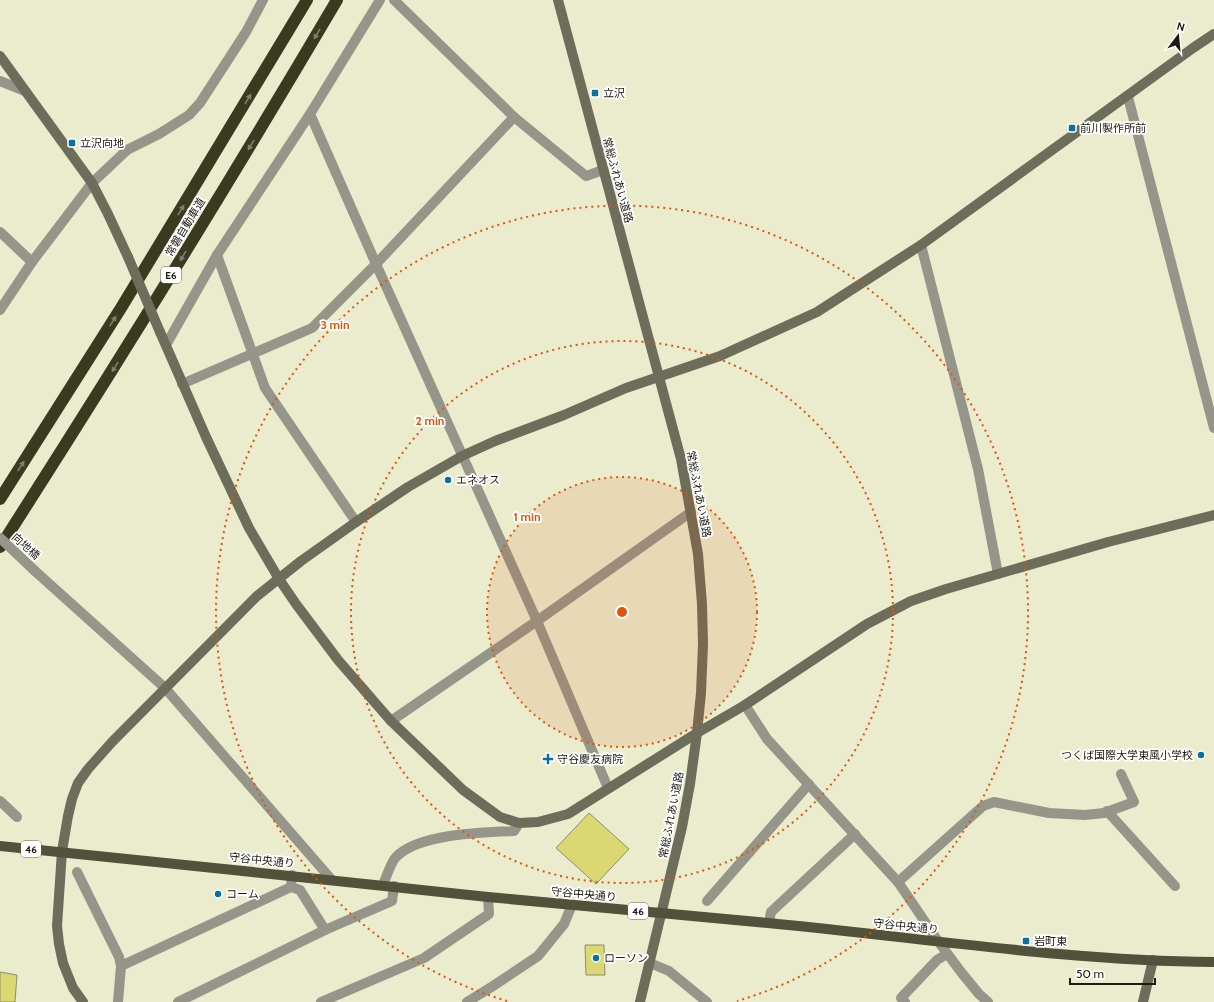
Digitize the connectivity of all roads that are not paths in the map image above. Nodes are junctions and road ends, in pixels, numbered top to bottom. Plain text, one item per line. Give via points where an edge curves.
1 (264, 0) edge
2 (307, 0) edge
3 (337, 0) edge
4 (380, 0) edge
5 (394, 0) edge
6 (558, 0) edge
7 (1214, 34) edge
8 (0, 56) edge
9 (0, 81) edge
10 (26, 91) junction
11 (1128, 97) junction
12 (310, 114) junction
13 (514, 117) junction
14 (603, 170) junction
15 (92, 183) junction
16 (0, 232) edge
17 (922, 245) junction
18 (217, 255) junction
19 (32, 262) junction
20 (376, 264) junction
21 (0, 310) edge
22 (166, 345) junction
23 (252, 353) junction
24 (659, 378) junction
25 (182, 384) junction
26 (1214, 428) edge
27 (462, 456) junction
28 (0, 499) edge
29 (691, 512) junction
30 (1214, 515) edge
31 (356, 522) junction
32 (0, 538) edge
33 (0, 547) edge
34 (998, 574) junction
35 (279, 579) junction
36 (537, 621) junction
37 (165, 688) junction
38 (745, 705) junction
39 (392, 721) junction
40 (697, 733) junction
41 (1122, 774) dead end
42 (809, 784) junction
43 (608, 788) junction
44 (0, 801) edge
45 (1107, 811) junction
46 (17, 817) dead end
47 (519, 823) junction
48 (855, 834) junction
49 (0, 846) edge
50 (62, 852) junction
51 (78, 872) dead end
52 (292, 875) junction
53 (332, 879) junction
54 (898, 882) junction
55 (383, 885) junction
56 (394, 886) junction
57 (1176, 886) dead end
58 (291, 887) junction
59 (488, 897) junction
60 (707, 902) dead end
61 (572, 905) junction
62 (662, 913) junction
63 (769, 923) junction
64 (325, 930) junction
65 (938, 941) junction
66 (947, 954) junction
67 (1153, 960) junction
68 (1214, 962) edge
69 (650, 963) junction
70 (121, 966) junction
71 (82, 1002) edge
72 (118, 1002) edge
73 (178, 1002) edge
74 (321, 1002) edge
75 (468, 1002) edge
76 (640, 1002) edge
77 (707, 1002) edge
78 (905, 1002) edge
79 (988, 1002) edge
80 (1143, 1002) edge

1 - 15 street via 200,103 189,115 159,134 126,150
28 -> 2 highway, 常磐自動車道 / E6 via 125,301
3 -> 33 highway, 常磐自動車道 / E6 via 142,323
4 - 12 street
5 - 13 street
6 - 14 street, 常総ふれあい道路
7 - 11 street
8 - 10 street
9 - 10 street
10 - 15 street
11 - 17 street
11 - 26 street
12 - 18 street
12 - 20 street
13 - 14 street via 586,176
13 - 20 street
14 - 24 street, 常総ふれあい道路
15 - 19 street
15 - 22 street, bridge
16 - 19 street
17 - 24 street via 817,312 720,356
17 - 34 street via 978,469
18 - 22 street
18 - 23 street
19 - 21 street
20 - 23 street via 312,328
20 - 27 street
22 - 25 street
23 - 25 street
23 - 31 street via 265,388
24 - 27 street via 626,388
24 - 29 street, 常総ふれあい道路 via 681,459
25 - 35 street via 224,478
27 - 31 street via 408,487
27 - 36 street
29 - 36 street
29 - 40 street, 常総ふれあい道路 via 702,604 702,675
30 - 34 street
31 - 35 street
32 - 37 street, 向地橋, bridge
34 - 38 street via 911,601 867,624
35 - 37 street via 256,596
35 - 39 street via 338,660
36 - 39 street
36 - 43 street
37 - 50 street via 88,769 78,783 68,816
37 - 53 street, 向地橋
38 - 40 street
38 - 42 street via 767,739
39 - 47 street via 463,790 500,816
40 - 43 street
40 - 62 street, 常総ふれあい道路 via 690,784
41 - 45 street via 1134,802
42 - 48 street
42 - 60 street
43 - 47 street via 568,814 538,822
44 - 46 street
45 - 54 street via 1085,815 1049,812 994,802 983,806
45 - 57 street
47 - 55 street via 514,830 464,833 407,848 395,858
48 - 54 street
48 - 63 street via 771,912
49 - 50 main road, 守谷中央通り / 46
50 - 52 main road, 守谷中央通り / 46
50 - 71 street via 57,908 59,944 63,963
51 - 70 street
52 - 53 main road, 守谷中央通り / 46
52 - 58 street
53 - 55 main road, 守谷中央通り / 46
54 - 65 street
55 - 56 main road, 守谷中央通り / 46
56 - 59 main road, 守谷中央通り / 46
56 - 64 street via 392,901
58 - 64 street via 300,890
58 - 70 street
59 - 61 main road, 守谷中央通り / 46
59 - 74 street via 489,914 424,958
61 - 62 main road, 守谷中央通り / 46
61 - 75 street via 564,924 538,956
62 - 63 main road, 守谷中央通り / 46
62 - 69 street, 常総ふれあい道路
63 - 65 main road, 守谷中央通り / 46
64 - 73 street
65 - 66 street
65 - 67 main road, 守谷中央通り / 46
66 - 78 street via 936,960 901,998
66 - 79 street
67 - 68 main road, 守谷中央通り / 46
67 - 80 street
69 - 76 street, 常総ふれあい道路
69 - 77 street via 669,971
70 - 72 street

